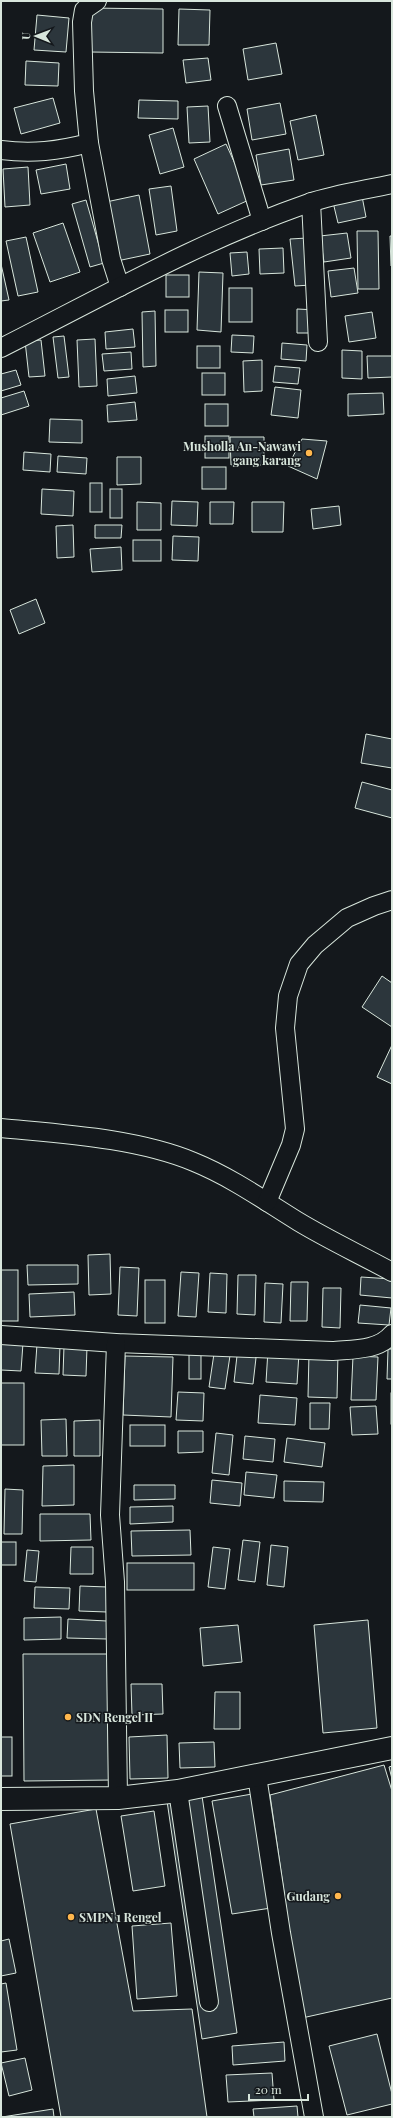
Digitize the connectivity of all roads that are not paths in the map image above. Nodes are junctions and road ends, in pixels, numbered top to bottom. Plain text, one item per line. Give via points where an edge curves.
1 (97, 1) edge
2 (227, 106) dead end
3 (89, 143) junction
4 (1, 150) edge
5 (392, 184) edge
6 (311, 202) junction
7 (262, 220) junction
8 (120, 287) junction
9 (318, 342) dead end
10 (1, 348) edge
11 (386, 906) edge
12 (1, 1128) edge
13 (267, 1202) junction
14 (392, 1272) edge
15 (392, 1334) edge
16 (1, 1335) edge
17 (116, 1343) junction
18 (392, 1748) edge
19 (257, 1776) junction
20 (178, 1791) junction
21 (118, 1798) junction
22 (1, 1799) edge
23 (209, 2002) dead end
24 (314, 2117) edge

1 - 3 street via 84,10 82,22
2 - 7 street
3 - 4 street via 41,153
3 - 8 street via 111,259
5 - 6 street
6 - 7 street
6 - 9 street
7 - 8 street via 170,261
8 - 10 street
11 - 13 street via 347,918 315,945 299,964 288,996 285,1028 295,1129
12 - 13 street via 89,1136 146,1148 194,1162
13 - 14 street
15 - 17 street via 386,1341 365,1348 332,1351
16 - 17 street
17 - 21 street via 110,1515 115,1582
18 - 19 street
19 - 20 street
19 - 24 street via 281,1933
20 - 21 street
20 - 23 street
21 - 22 street

